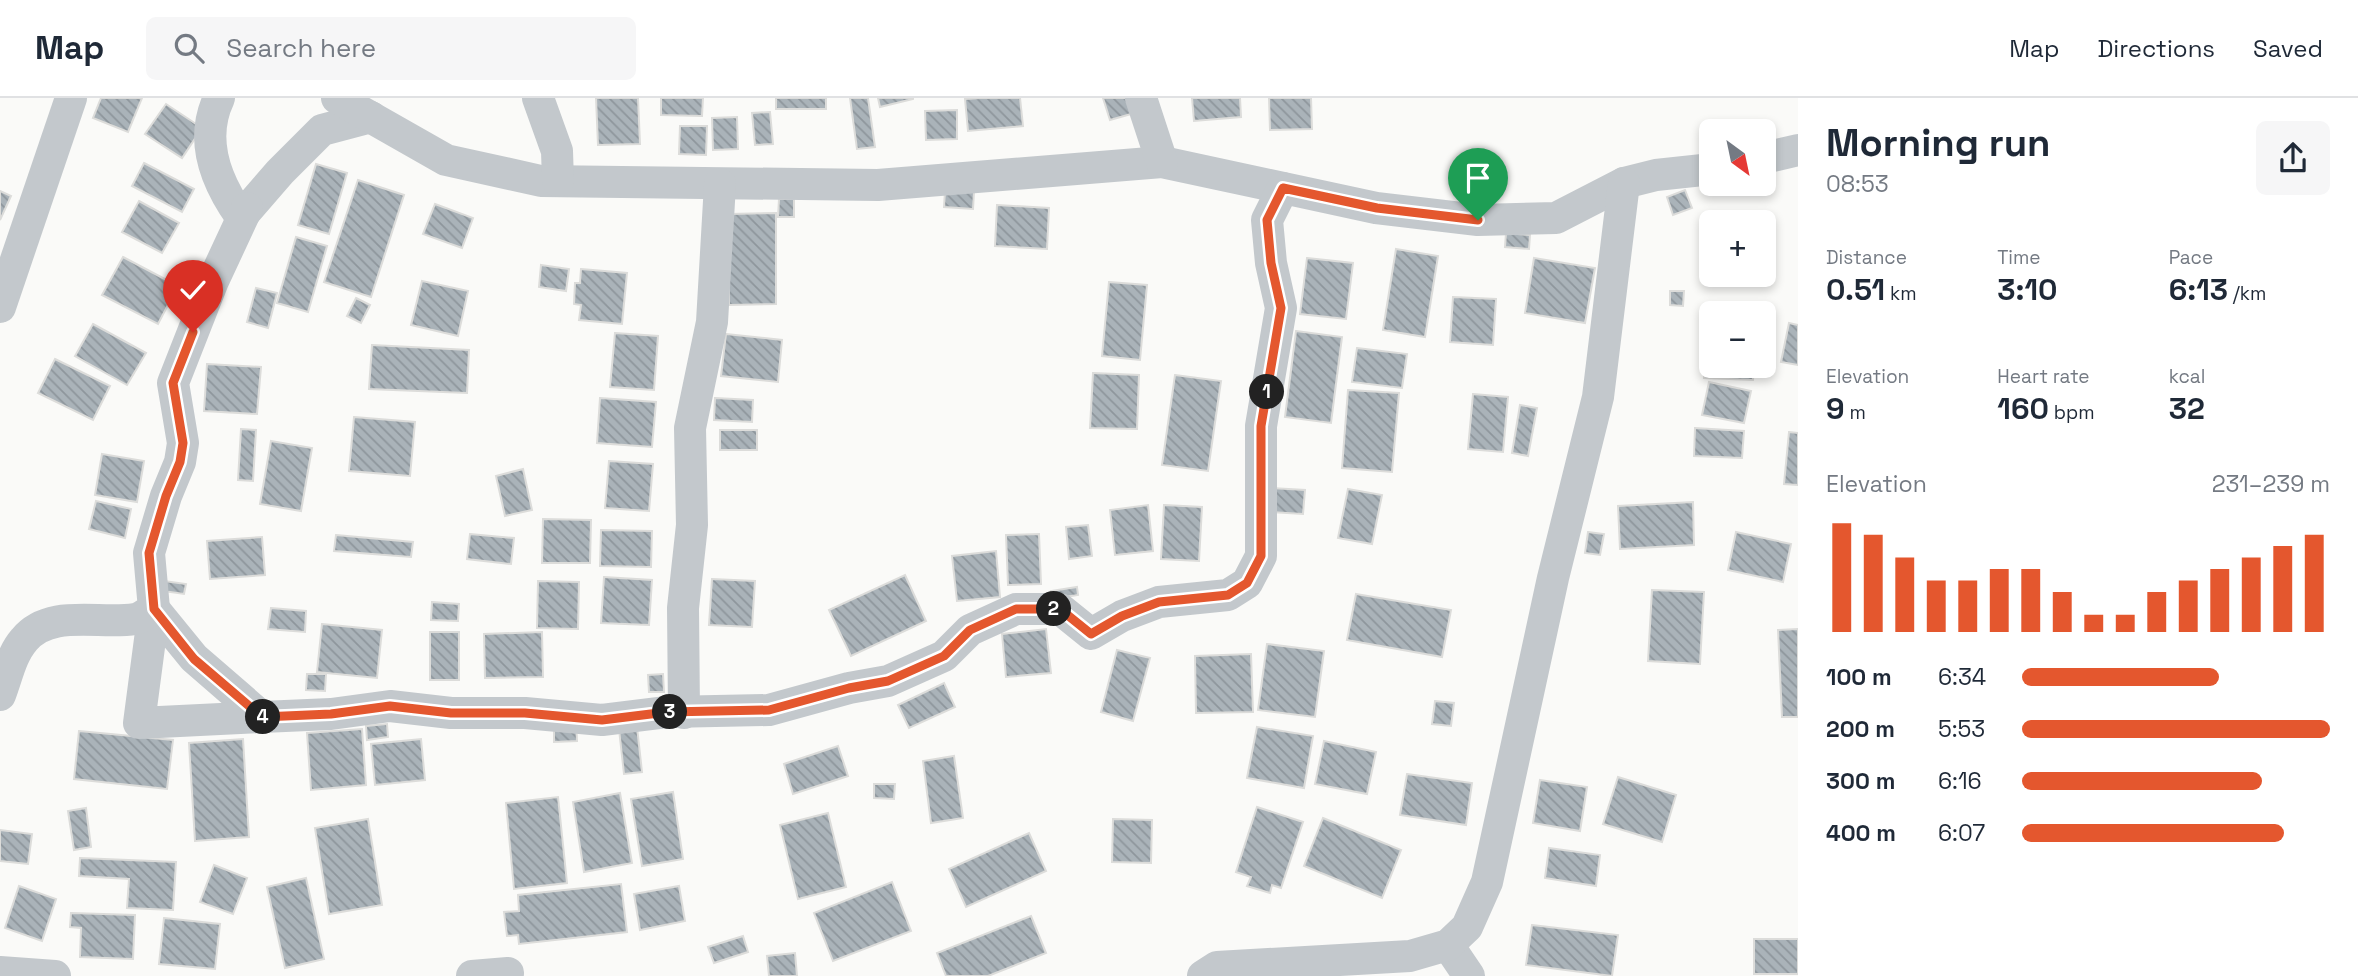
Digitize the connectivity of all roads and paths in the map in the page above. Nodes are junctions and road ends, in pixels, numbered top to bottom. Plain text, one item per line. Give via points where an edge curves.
1 (71, 98) edge
2 (219, 98) edge
3 (337, 98) edge
4 (538, 98) edge
5 (1141, 98) edge
6 (371, 117) junction
7 (1798, 150) edge
8 (1776, 155) edge
9 (1163, 162) junction
10 (1699, 170) edge
11 (558, 181) junction
12 (1624, 183) junction
13 (720, 184) junction
14 (1283, 188) junction
15 (247, 208) junction
16 (0, 307) edge
17 (154, 609) junction
18 (0, 695) edge
19 (684, 713) junction
20 (262, 717) junction
21 (1448, 945) junction
22 (0, 972) edge
23 (508, 973) dead end
24 (55, 976) edge
25 (472, 976) edge
26 (1203, 976) edge
27 (1469, 976) edge

1 - 16 street
2 - 15 street via 212,113 210,156 223,193 241,217
3 - 6 street
4 - 11 street via 557,151
5 - 9 street
6 - 11 street via 446,160
6 - 15 street via 322,130
7 - 8 street
9 - 13 street via 878,186
9 - 14 street
10 - 12 street
11 - 13 street
12 - 14 street via 1556,218 1478,220 1377,208
12 - 21 street via 1598,397 1487,882 1467,927
13 - 19 street via 712,323 690,428 692,525 683,608
14 - 19 street via 1267,220 1281,308 1261,426 1261,556 1247,583 1228,595 1159,602 1091,634 1060,609 1016,609 970,630 944,656 888,681 769,710
15 - 17 street via 173,383 183,443 149,553
17 - 18 street via 136,619 44,625 25,638
17 - 20 street via 194,659
17 - 20 street via 139,723
19 - 20 street via 602,720 390,706
21 - 26 street via 1410,956 1217,967
21 - 27 street
22 - 24 street
23 - 25 street

